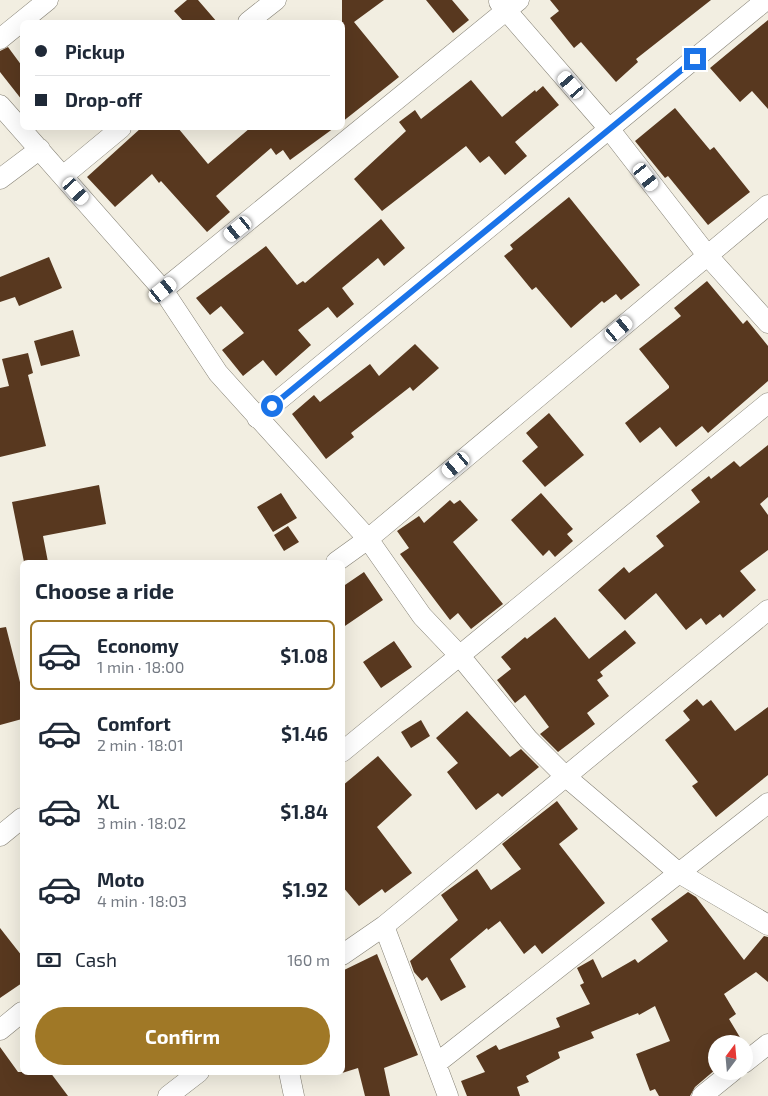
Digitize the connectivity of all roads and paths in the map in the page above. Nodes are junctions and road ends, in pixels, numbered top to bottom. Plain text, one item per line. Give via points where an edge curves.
1 (48, 0) edge
2 (276, 0) edge
3 (766, 0) edge
4 (507, 4) edge
5 (23, 20) edge
6 (251, 20) edge
7 (20, 23) edge
8 (0, 39) edge
9 (0, 105) edge
10 (20, 127) edge
11 (23, 130) edge
12 (119, 130) edge
13 (610, 130) junction
14 (40, 149) junction
15 (63, 176) junction
16 (0, 179) edge
17 (768, 205) edge
18 (707, 255) junction
19 (163, 290) junction
20 (768, 324) edge
21 (768, 403) edge
22 (257, 418) junction
23 (368, 539) junction
24 (339, 560) edge
25 (768, 610) edge
26 (460, 656) junction
27 (345, 750) edge
28 (565, 776) junction
29 (768, 804) edge
30 (20, 820) edge
31 (0, 836) edge
32 (679, 873) junction
33 (768, 925) edge
34 (384, 926) junction
35 (345, 953) edge
36 (20, 1014) edge
37 (0, 1030) edge
38 (768, 1044) edge
39 (753, 1056) edge
40 (437, 1063) junction
41 (195, 1075) edge
42 (290, 1075) edge
43 (722, 1080) edge
44 (168, 1096) edge
45 (294, 1096) edge
46 (448, 1096) edge
47 (702, 1096) edge

1 - 5 street
2 - 6 street
3 - 13 street
4 - 13 street
4 - 19 street
7 - 8 street
9 - 10 street
11 - 14 street
12 - 15 street
13 - 18 street
13 - 22 street
14 - 15 street
14 - 16 street
15 - 19 street
17 - 18 street
18 - 20 street
18 - 23 street
19 - 22 street via 218,373
21 - 26 street
22 - 23 street
23 - 24 street
23 - 26 street via 422,616
25 - 28 street
26 - 27 street
26 - 28 street via 528,739
28 - 32 street
28 - 34 street
29 - 32 street
30 - 31 street
32 - 33 street
32 - 40 street
34 - 35 street
34 - 40 street
36 - 37 street
38 - 39 street
40 - 46 street
41 - 44 street
42 - 45 street
43 - 47 street

